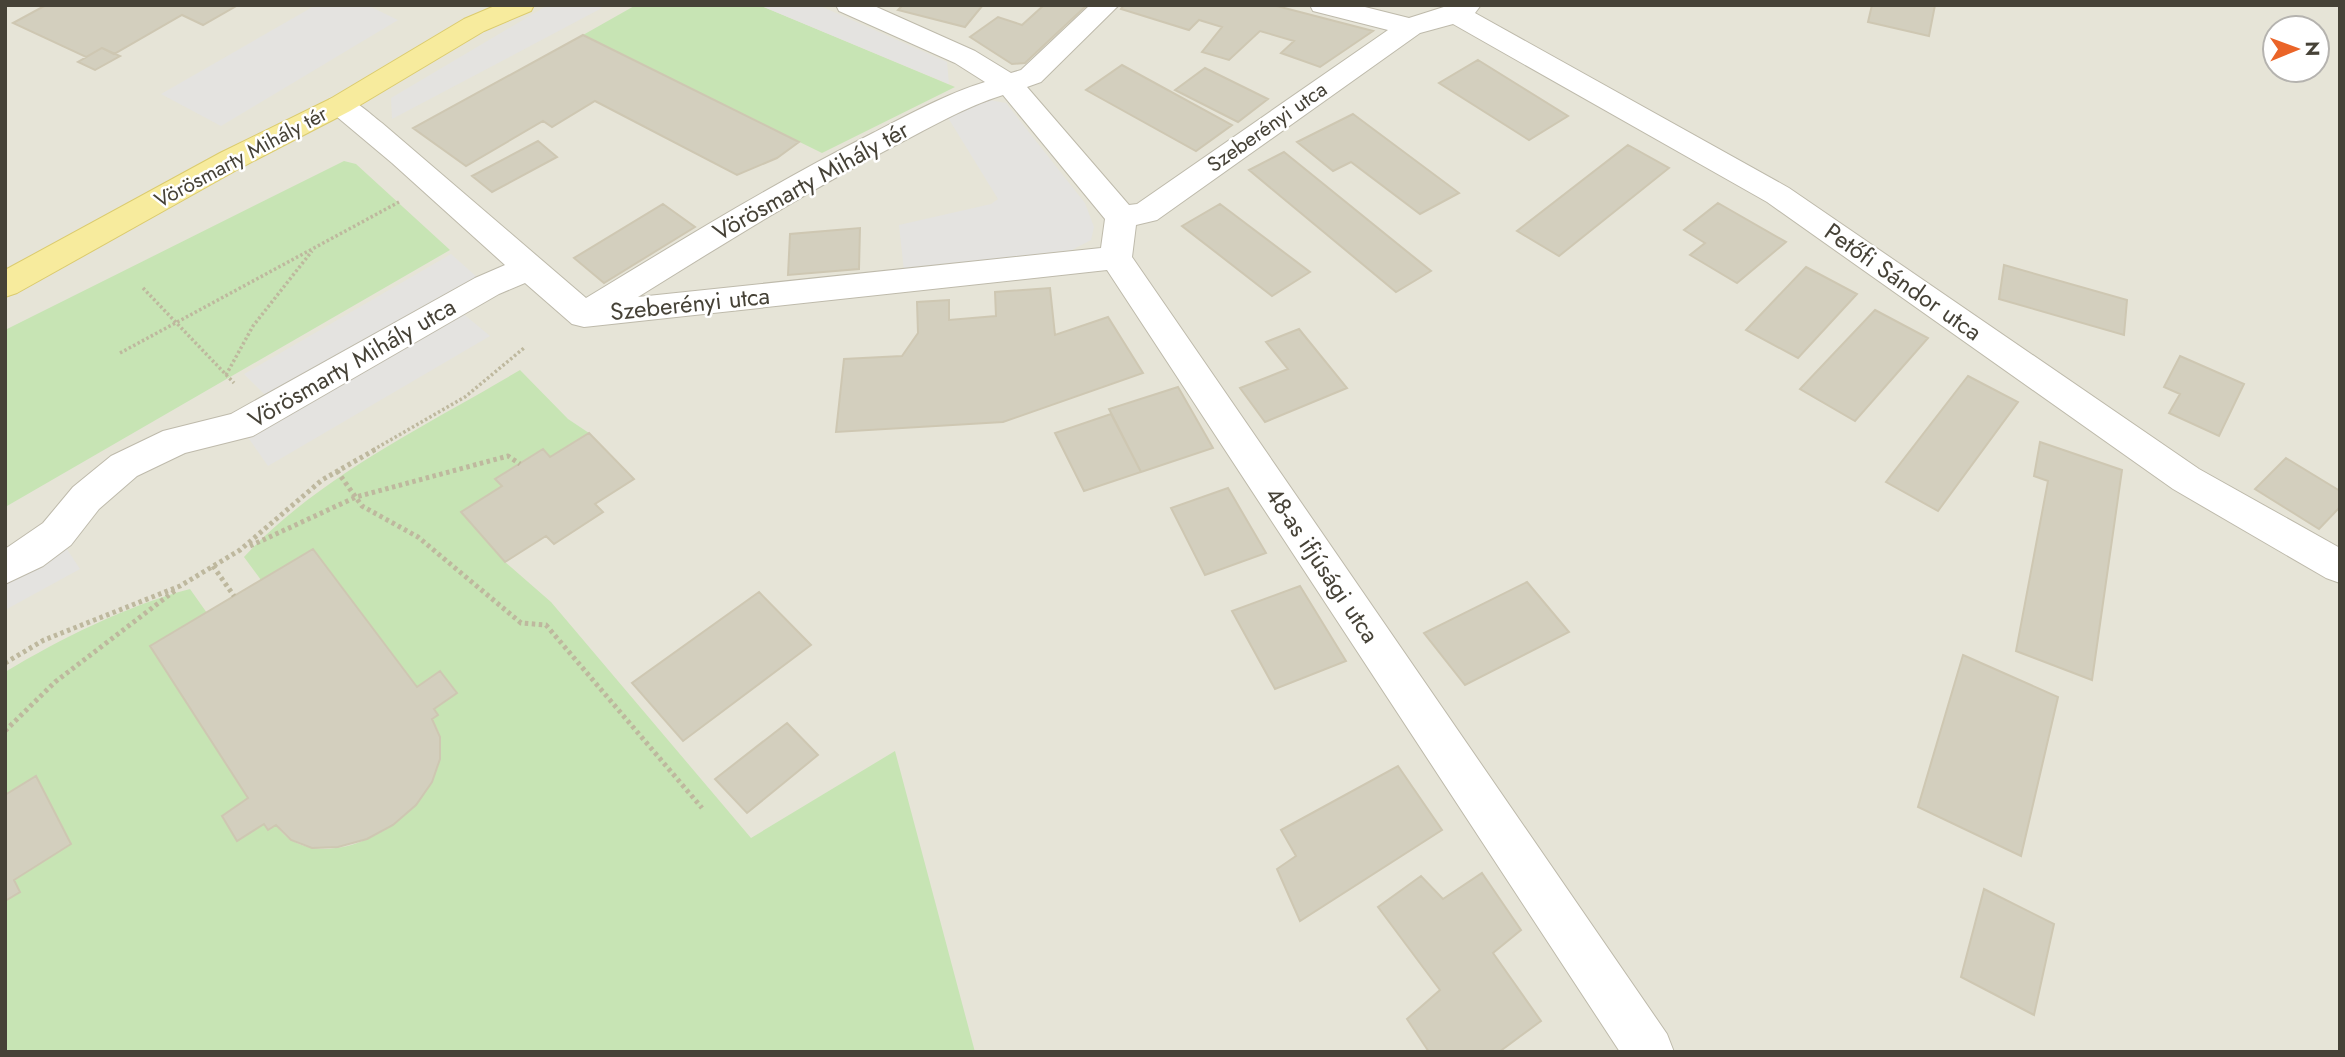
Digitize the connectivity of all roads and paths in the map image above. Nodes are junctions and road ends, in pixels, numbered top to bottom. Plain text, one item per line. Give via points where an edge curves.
1 (849, 5) edge
2 (1106, 5) edge
3 (1323, 5) edge
4 (1462, 10) edge
5 (500, 11) edge
6 (1410, 27) junction
7 (1009, 83) junction
8 (340, 105) junction
9 (434, 183) junction
10 (1121, 217) junction
11 (315, 247) junction
12 (1116, 258) junction
13 (527, 269) junction
14 (5, 285) edge
15 (143, 288) dead end
16 (584, 315) junction
17 (175, 322) junction
18 (524, 348) dead end
19 (120, 353) dead end
20 (226, 375) junction
21 (266, 412) junction
22 (520, 464) dead end
23 (337, 471) junction
24 (356, 497) junction
25 (240, 550) junction
26 (213, 566) junction
27 (2340, 567) edge
28 (5, 568) edge
29 (180, 586) junction
30 (234, 596) dead end
31 (5, 663) edge
32 (5, 731) edge
33 (702, 808) dead end
34 (1649, 1052) edge

1 - 7 street via 965,57
2 - 7 street, Vörösmarty Mihály tér via 1031,76
3 - 6 street
4 - 6 street
4 - 27 street, Petőfi Sándor utca via 1778,195 2186,479
5 - 8 main road, Vörösmarty Mihály tér
6 - 10 street, Szeberényi utca via 1146,213
7 - 10 street
7 - 16 street, Vörösmarty Mihály tér via 967,97 838,163
8 - 9 street, Szeberényi utca
8 - 14 main road, Vörösmarty Mihály tér
9 - 11 path
9 - 13 street, Szeberényi utca
10 - 12 street
11 - 17 path
11 - 20 path via 290,276
12 - 16 street, Szeberényi utca
12 - 34 street, 48-as ifjúsági utca
13 - 16 street, Szeberényi utca
13 - 21 street, Vörösmarty Mihály utca via 486,286
15 - 17 path
17 - 19 path
17 - 20 path
18 - 23 path via 464,397
20 - 21 path
21 - 28 street, Vörösmarty Mihály utca via 240,426 176,441 124,466 86,498 57,534
22 - 24 path via 508,456
23 - 24 path
23 - 25 path
24 - 25 path
24 - 33 path via 362,506 418,537 521,624 546,625
25 - 26 path
26 - 29 path
26 - 30 path
29 - 31 path via 44,640
29 - 32 path via 55,682

